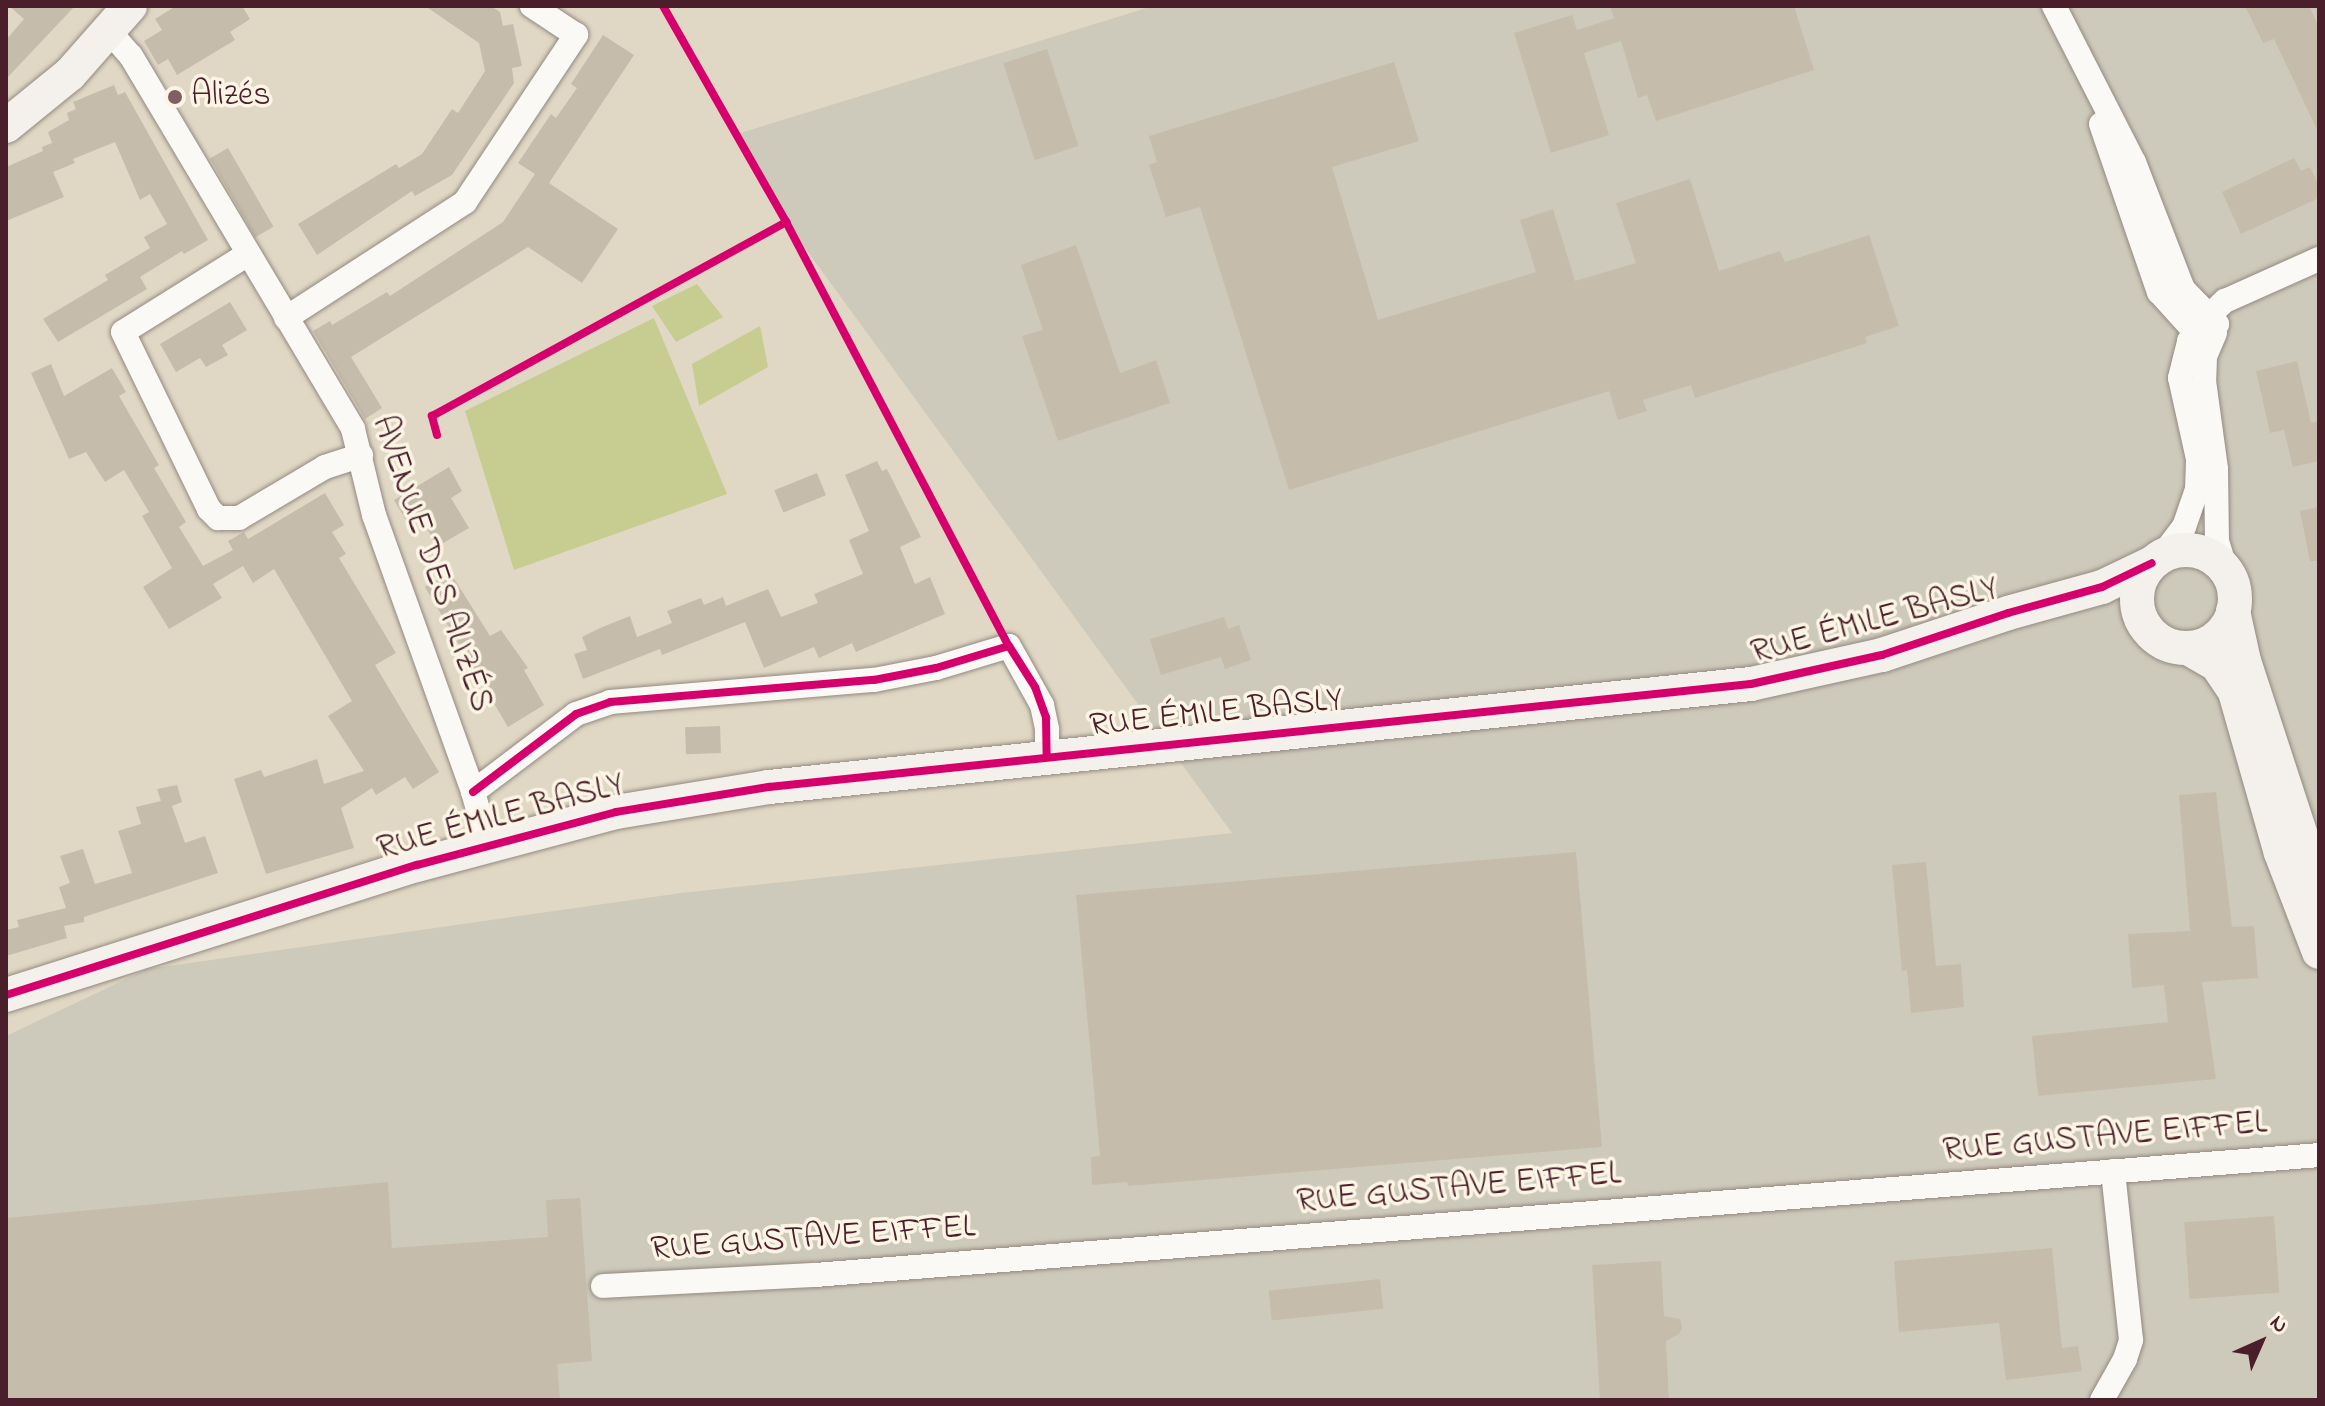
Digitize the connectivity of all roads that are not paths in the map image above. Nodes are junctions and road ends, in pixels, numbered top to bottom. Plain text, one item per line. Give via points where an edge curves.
1 (532, 6) edge
2 (2054, 6) edge
3 (120, 19) edge
4 (6, 126) edge
5 (248, 254) junction
6 (2319, 259) edge
7 (286, 318) junction
8 (2207, 330) junction
9 (361, 455) junction
10 (2157, 560) junction
11 (2226, 571) junction
12 (2024, 609) junction
13 (2233, 611) junction
14 (2148, 630) junction
15 (2188, 648) junction
16 (1047, 757) junction
17 (473, 792) junction
18 (488, 844) junction
19 (2319, 890) edge
20 (2319, 952) edge
21 (6, 995) edge
22 (2319, 1155) edge
23 (2113, 1171) junction
24 (603, 1286) dead end
25 (2102, 1400) edge

1 - 7 street via 576,35 465,202
2 - 8 street via 2134,162 2178,280
3 - 4 street via 53,89
3 - 5 street, AVENUE DES ALIZÉS via 131,56
5 - 7 street, AVENUE DES ALIZÉS
5 - 9 street via 123,332 209,509 218,518 239,518 325,467
6 - 8 street via 2258,288
7 - 9 street, AVENUE DES ALIZÉS via 353,429
8 - 10 street via 2183,356 2180,378 2198,459 2197,490 2184,527
8 - 11 street via 2204,381 2216,469 2217,541
9 - 17 street, AVENUE DES ALIZÉS via 374,515
10 - 11 street via 2193,551
10 - 12 street, RUE ÉMILE BASLY via 2102,587
10 - 14 street via 2141,580 2137,599
11 - 13 street via 2234,590
12 - 14 street, RUE ÉMILE BASLY via 2101,609 2122,614
12 - 16 street, RUE ÉMILE BASLY via 1850,663 1751,684
13 - 15 street via 2214,639
13 - 19 street via 2244,661
14 - 15 street via 2169,645
15 - 20 street via 2217,665 2235,692 2281,853
16 - 17 street, RUE ÉMILE BASLY via 1042,705 1009,646 874,680 610,702 576,714
16 - 18 street, RUE ÉMILE BASLY via 710,795
17 - 18 street, AVENUE DES ALIZÉS
18 - 21 street, RUE ÉMILE BASLY
22 - 23 street, RUE GUSTAVE EIFFEL
23 - 24 street, RUE GUSTAVE EIFFEL via 815,1275
23 - 25 street via 2131,1340

